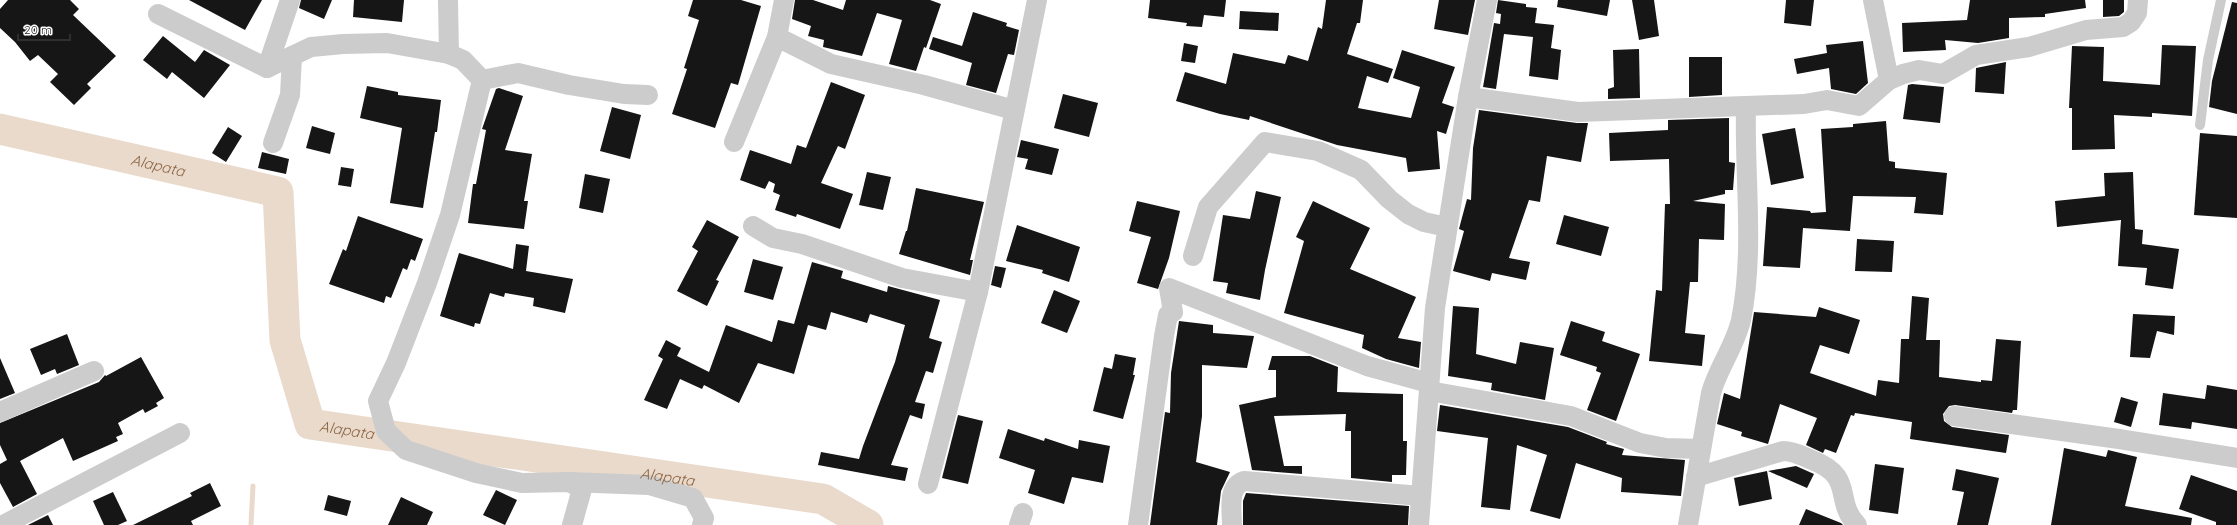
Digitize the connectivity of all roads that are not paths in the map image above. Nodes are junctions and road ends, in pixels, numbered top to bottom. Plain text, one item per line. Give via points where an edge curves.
1 (290, 0) edge
2 (448, 0) edge
3 (784, 0) edge
4 (1037, 0) edge
5 (1487, 0) edge
6 (1872, 0) edge
7 (2138, 0) edge
8 (2221, 0) edge
9 (158, 14) dead end
10 (777, 37) junction
11 (448, 54) junction
12 (292, 56) junction
13 (267, 68) junction
14 (482, 80) junction
15 (1889, 80) junction
16 (648, 96) dead end
17 (1468, 97) junction
18 (1746, 106) junction
19 (1014, 110) junction
20 (2200, 125) dead end
21 (734, 142) dead end
22 (273, 143) dead end
23 (753, 226) dead end
24 (1448, 227) junction
25 (1193, 256) dead end
26 (978, 292) junction
27 (94, 372) dead end
28 (1429, 387) junction
29 (0, 412) edge
30 (1954, 416) dead end
31 (180, 433) dead end
32 (1701, 449) junction
33 (2237, 458) edge
34 (1696, 477) junction
35 (569, 482) junction
36 (928, 484) dead end
37 (1421, 496) junction
38 (4, 521) edge
39 (1423, 524) edge
40 (572, 525) edge
41 (702, 525) edge
42 (1138, 525) edge
43 (1232, 525) edge
44 (1688, 525) edge
45 (1857, 525) edge

1 - 13 street
2 - 11 street
3 - 10 street
4 - 19 street
5 - 17 street
6 - 15 street
7 - 15 street via 2138,13 2123,27 2086,30 2029,47 1976,55 1943,74 1919,70
8 - 20 lane via 2208,60
9 - 13 street
10 - 19 street via 831,64 924,85
10 - 21 street
11 - 12 street via 387,43 311,47
11 - 14 street via 463,60
12 - 13 street
12 - 22 street via 290,95
14 - 16 street via 518,73 616,93
14 - 35 street via 450,215 427,283 396,363 378,401 386,431 406,450 476,473 522,483
15 - 18 street via 1859,106 1827,100 1804,104
17 - 18 street via 1578,112
17 - 24 street
18 - 32 street via 1746,281 1740,320 1733,344 1710,393
19 - 26 street
23 - 26 street via 773,238 802,244 902,278
24 - 25 street via 1424,222 1408,214 1389,200 1361,170 1318,151 1265,142 1208,207
24 - 28 street via 1435,308
26 - 36 street
27 - 29 street
28 - 32 street via 1571,416 1640,443 1666,448
28 - 37 street
28 - 42 street via 1367,366 1169,288 1173,312 1168,315 1164,336
30 - 33 street
31 - 38 street
32 - 34 street
34 - 44 street
34 - 45 street via 1783,451 1791,451 1827,465 1838,476 1847,511
35 - 40 street via 582,489
35 - 41 street via 649,485 693,498 704,518
37 - 39 street
37 - 43 street via 1244,481 1237,484 1232,491

